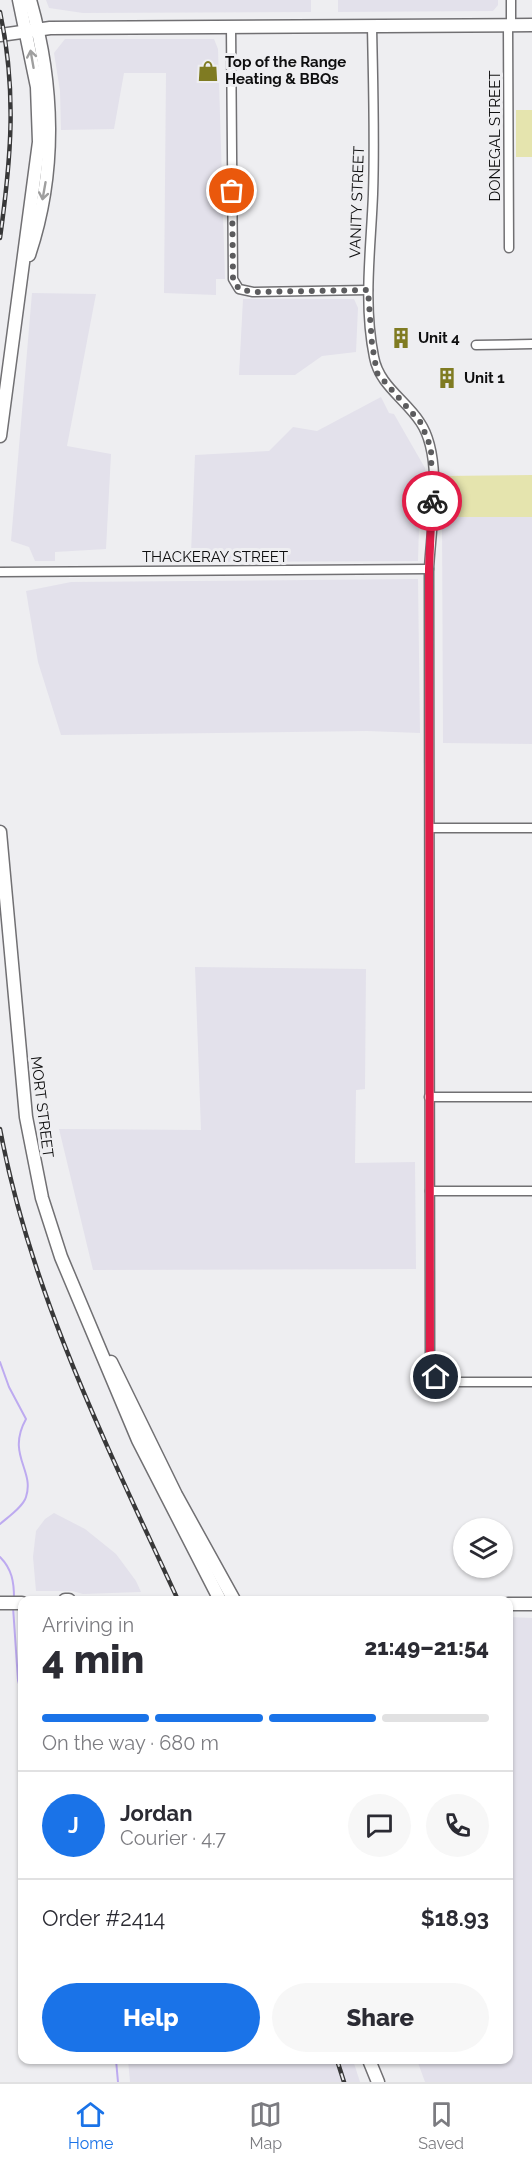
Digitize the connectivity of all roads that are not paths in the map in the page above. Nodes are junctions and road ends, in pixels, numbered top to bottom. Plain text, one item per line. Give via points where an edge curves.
1 (20, 0) edge
2 (30, 0) edge
3 (511, 0) edge
4 (509, 25) junction
5 (532, 25) edge
6 (231, 26) junction
7 (372, 26) junction
8 (32, 30) junction
9 (0, 35) edge
10 (509, 248) dead end
11 (368, 290) junction
12 (532, 344) edge
13 (476, 345) dead end
14 (0, 436) edge
15 (429, 569) junction
16 (0, 572) edge
17 (430, 828) junction
18 (532, 828) edge
19 (0, 832) edge
20 (429, 1097) junction
21 (532, 1097) edge
22 (430, 1191) junction
23 (532, 1191) edge
24 (96, 1339) junction
25 (532, 1382) edge
26 (218, 1596) edge
27 (232, 1596) edge
28 (2, 1603) edge
29 (18, 1603) edge
30 (513, 1604) edge
31 (532, 1604) edge
32 (371, 2064) edge
33 (378, 2082) edge

1 - 8 main road
2 - 8 main road
3 - 4 street, DONEGAL STREET
4 - 5 main road
4 - 7 main road
4 - 10 street, DONEGAL STREET
6 - 7 main road
6 - 8 main road
6 - 11 street via 233,279 239,289 253,292
7 - 11 street, VANITY STREET via 373,192
8 - 9 main road
8 - 14 main road via 48,91 49,150 39,215 22,273
11 - 15 street, VANITY STREET via 377,373 421,423 431,448
12 - 13 street
15 - 16 street, THACKERAY STREET
15 - 17 street, VANITY STREET
17 - 18 street
17 - 20 street, VANITY STREET
19 - 24 main road, MORT STREET via 33,1158 52,1230
20 - 21 street
20 - 22 street, VANITY STREET
22 - 23 street
22 - 25 street, VANITY STREET via 430,1364 436,1377 450,1382
24 - 26 main road, MORT STREET via 138,1440
24 - 27 main road, MORT STREET via 121,1379 176,1495
28 - 29 main road
30 - 31 main road
32 - 33 main road

